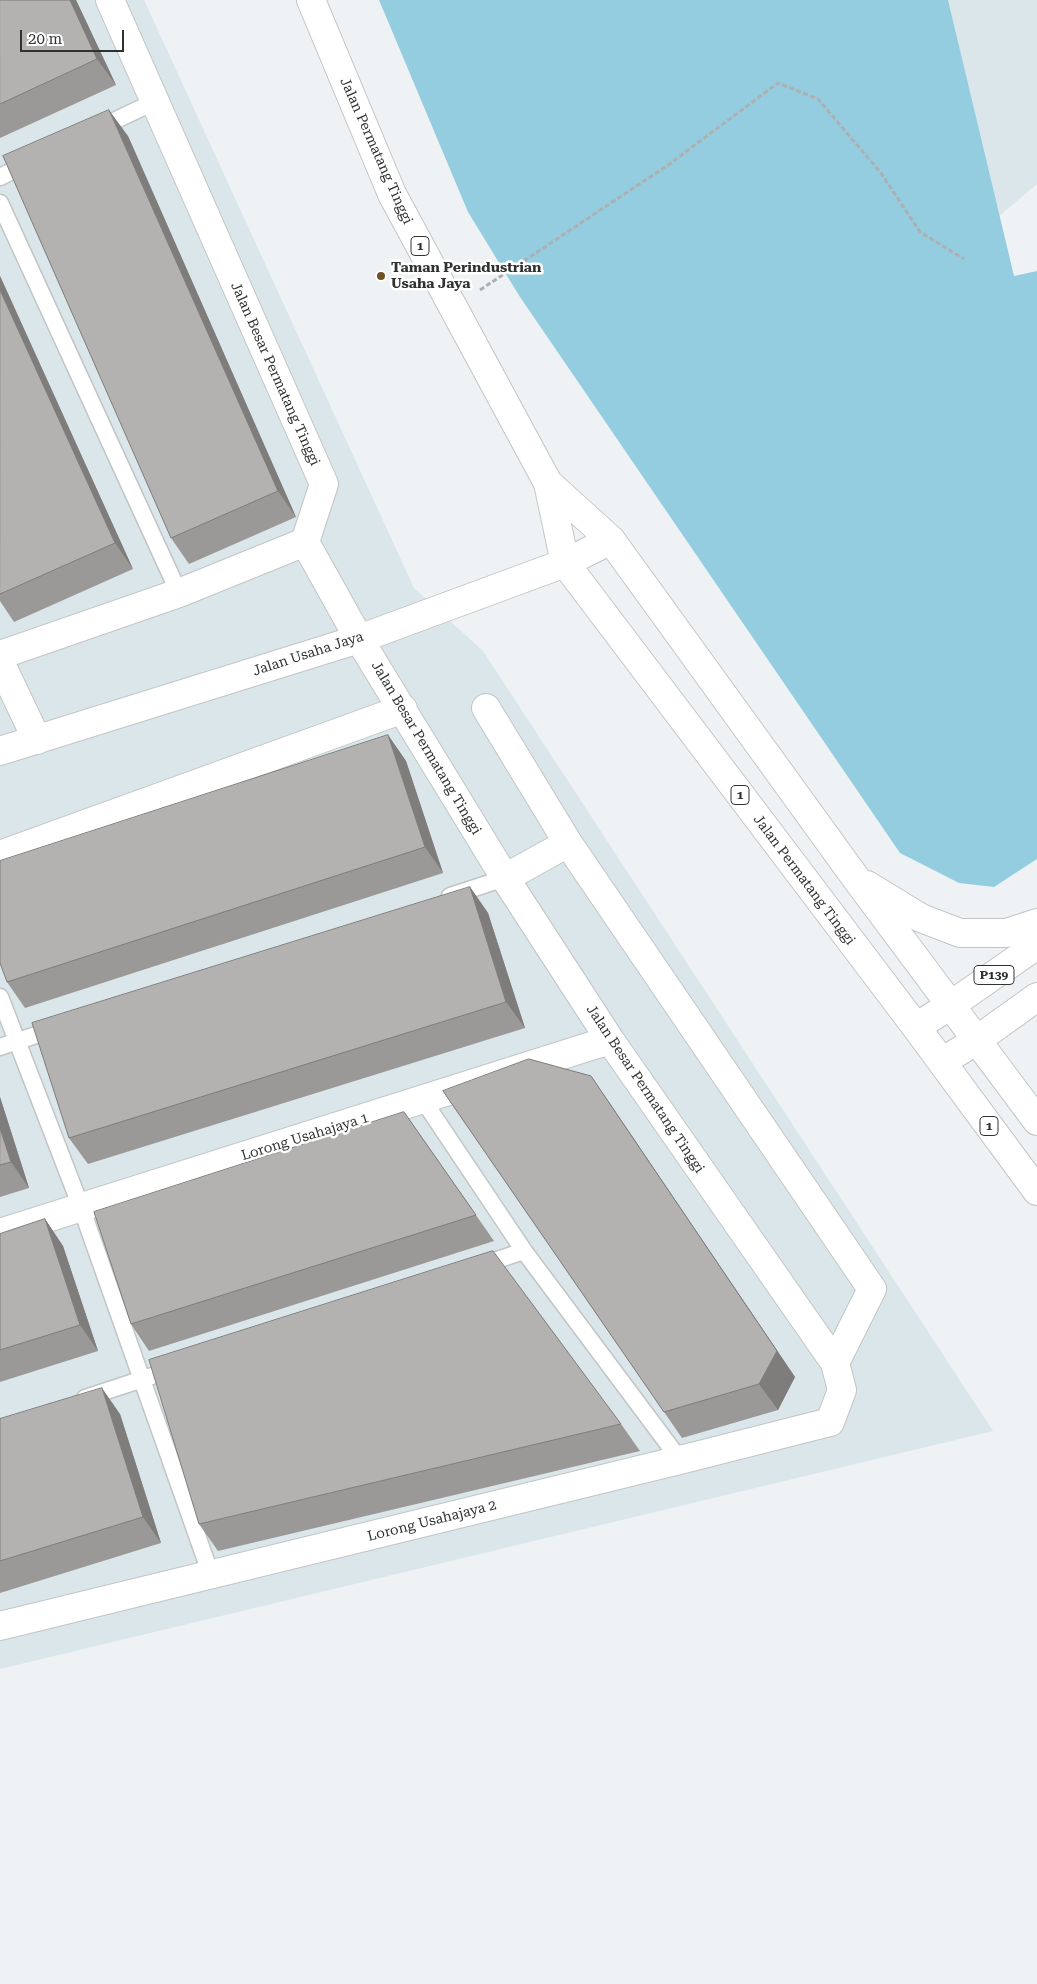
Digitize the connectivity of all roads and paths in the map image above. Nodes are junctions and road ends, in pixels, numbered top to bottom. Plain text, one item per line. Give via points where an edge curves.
1 (110, 0) edge
2 (311, 0) edge
3 (156, 100) junction
4 (86, 135) edge
5 (43, 156) edge
6 (0, 177) edge
7 (0, 203) edge
8 (964, 259) dead end
9 (453, 308) junction
10 (548, 483) junction
11 (611, 540) junction
12 (305, 542) junction
13 (565, 563) junction
14 (179, 592) junction
15 (359, 638) junction
16 (0, 655) edge
17 (0, 662) edge
18 (403, 708) junction
19 (486, 708) dead end
20 (37, 740) junction
21 (0, 752) edge
22 (568, 843) junction
23 (0, 855) edge
24 (855, 877) junction
25 (505, 878) junction
26 (440, 900) edge
27 (1037, 924) edge
28 (1037, 945) edge
29 (0, 997) edge
30 (1037, 997) edge
31 (950, 1005) junction
32 (73, 1023) edge
33 (916, 1027) junction
34 (610, 1040) junction
35 (977, 1040) junction
36 (17, 1042) junction
37 (0, 1047) edge
38 (942, 1062) junction
39 (423, 1100) junction
40 (1037, 1121) edge
41 (1037, 1191) edge
42 (81, 1207) junction
43 (0, 1232) edge
44 (524, 1251) junction
45 (468, 1270) edge
46 (835, 1363) junction
47 (170, 1370) edge
48 (142, 1380) junction
49 (842, 1390) joint
50 (66, 1405) edge
51 (680, 1460) junction
52 (211, 1575) junction
53 (0, 1626) edge

1 - 3 main road, Jalan Besar Permatang Tinggi
2 - 9 main road, Jalan Permatang Tinggi / 1 via 392,194
3 - 4 lane
3 - 12 main road, Jalan Besar Permatang Tinggi via 324,484
5 - 6 lane
7 - 14 lane
8 - 9 path via 920,232 882,173 818,99 778,83 668,166
9 - 10 main road, Jalan Permatang Tinggi / 1
10 - 11 main road, Jalan Permatang Tinggi / 1
10 - 13 main road, Jalan Permatang Tinggi / 1
11 - 13 main road, Jalan Usaha Jaya
11 - 24 main road, Jalan Permatang Tinggi / 1
12 - 14 main road
12 - 15 main road, Jalan Besar Permatang Tinggi
13 - 15 main road, Jalan Usaha Jaya
13 - 33 main road, Jalan Permatang Tinggi / 1
14 - 16 main road
15 - 18 main road, Jalan Besar Permatang Tinggi
15 - 20 main road, Jalan Usaha Jaya
17 - 20 main road
18 - 23 main road
18 - 25 main road, Jalan Besar Permatang Tinggi
19 - 22 main road
20 - 21 main road, Jalan Usaha Jaya
22 - 25 main road
22 - 46 main road via 872,1289
24 - 27 main road via 921,918 960,933 1006,933
24 - 31 main road, Jalan Permatang Tinggi / 1
25 - 26 lane
25 - 34 main road, Jalan Besar Permatang Tinggi
28 - 31 main road, P139
29 - 36 lane
30 - 35 main road
31 - 33 main road, P139
31 - 35 main road, Jalan Permatang Tinggi / 1
32 - 36 lane
33 - 38 main road, Jalan Permatang Tinggi / 1
34 - 39 main road, Lorong Usahajaya 1
34 - 46 main road, Jalan Besar Permatang Tinggi
35 - 38 main road
35 - 40 main road, Jalan Permatang Tinggi / 1
36 - 37 lane
36 - 42 lane
38 - 41 main road, Jalan Permatang Tinggi / 1
39 - 42 main road, Lorong Usahajaya 1
39 - 44 lane
42 - 43 main road, Lorong Usahajaya 1
42 - 48 lane
44 - 45 lane
44 - 51 lane
46 - 49 main road, Jalan Besar Permatang Tinggi
47 - 48 lane
48 - 50 lane
48 - 52 lane
49 - 51 main road, Lorong Usahajaya 2 via 830,1422
51 - 52 main road, Lorong Usahajaya 2
52 - 53 main road, Lorong Usahajaya 2

